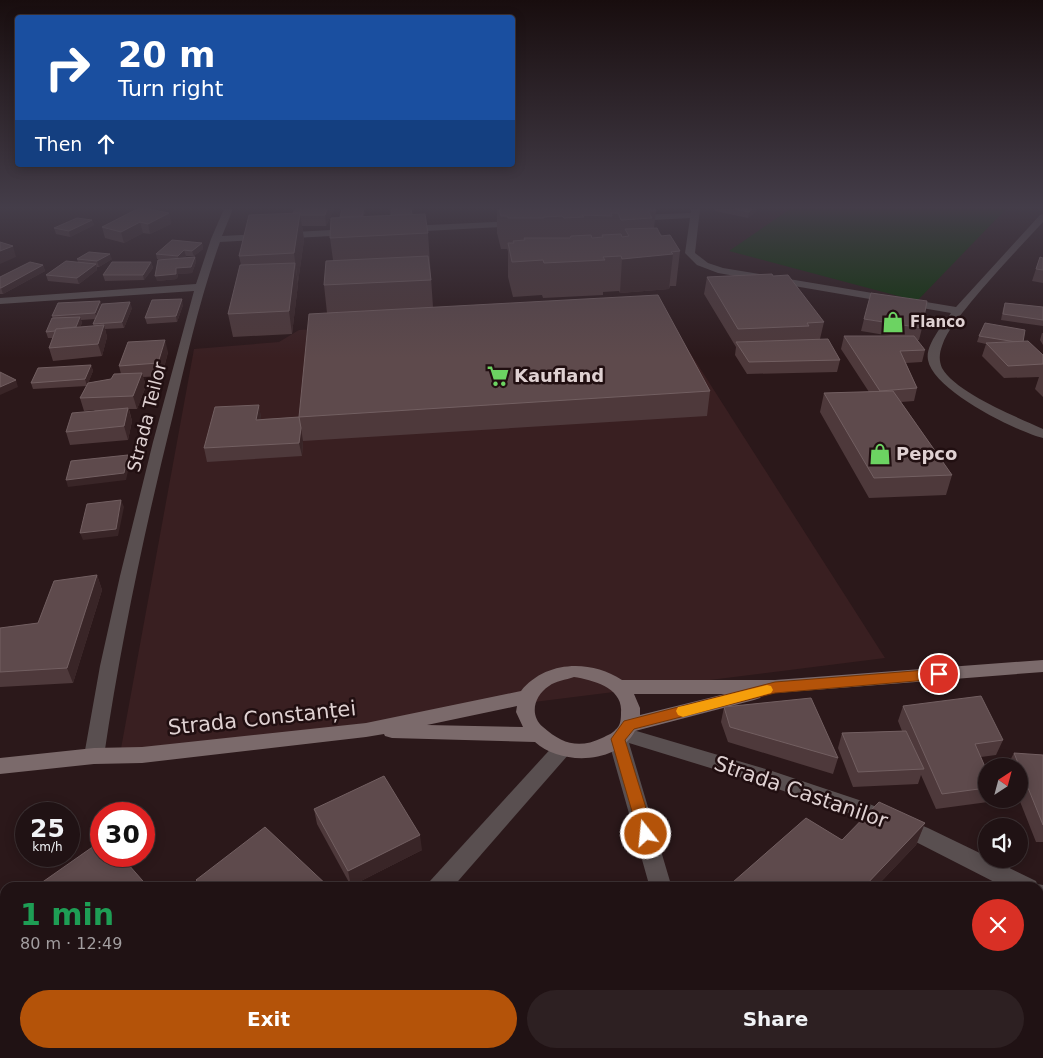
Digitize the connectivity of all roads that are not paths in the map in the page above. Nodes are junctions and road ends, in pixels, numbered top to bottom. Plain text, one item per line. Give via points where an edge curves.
1 (210, 258) edge
2 (694, 258) edge
3 (1006, 258) edge
4 (202, 287) junction
5 (0, 301) edge
6 (958, 311) junction
7 (1043, 434) edge
8 (1043, 666) edge
9 (618, 687) junction
10 (775, 688) junction
11 (526, 697) junction
12 (366, 730) junction
13 (623, 733) junction
14 (537, 735) junction
15 (562, 749) junction
16 (94, 756) junction
17 (0, 766) edge
18 (443, 882) edge
19 (660, 882) edge
20 (1016, 882) edge

1 - 4 street, Strada Teilor
2 - 6 street via 707,267 722,271
3 - 6 street
4 - 5 street
4 - 16 street, Strada Teilor via 161,436 117,619
6 - 7 street via 935,345 932,360 940,375 957,391
8 - 10 street
9 - 10 street
9 - 11 street via 601,676 574,671 548,677
9 - 13 street via 626,694 631,714
10 - 13 street
11 - 12 street, Strada Constanței
11 - 14 street via 524,713 528,725
12 - 14 street
12 - 16 street, Strada Constanței via 142,755
13 - 15 street via 596,750
13 - 19 street
13 - 20 street, Strada Castanilor via 856,808 929,838
14 - 15 street
15 - 18 street
16 - 17 street, Strada Constanței

